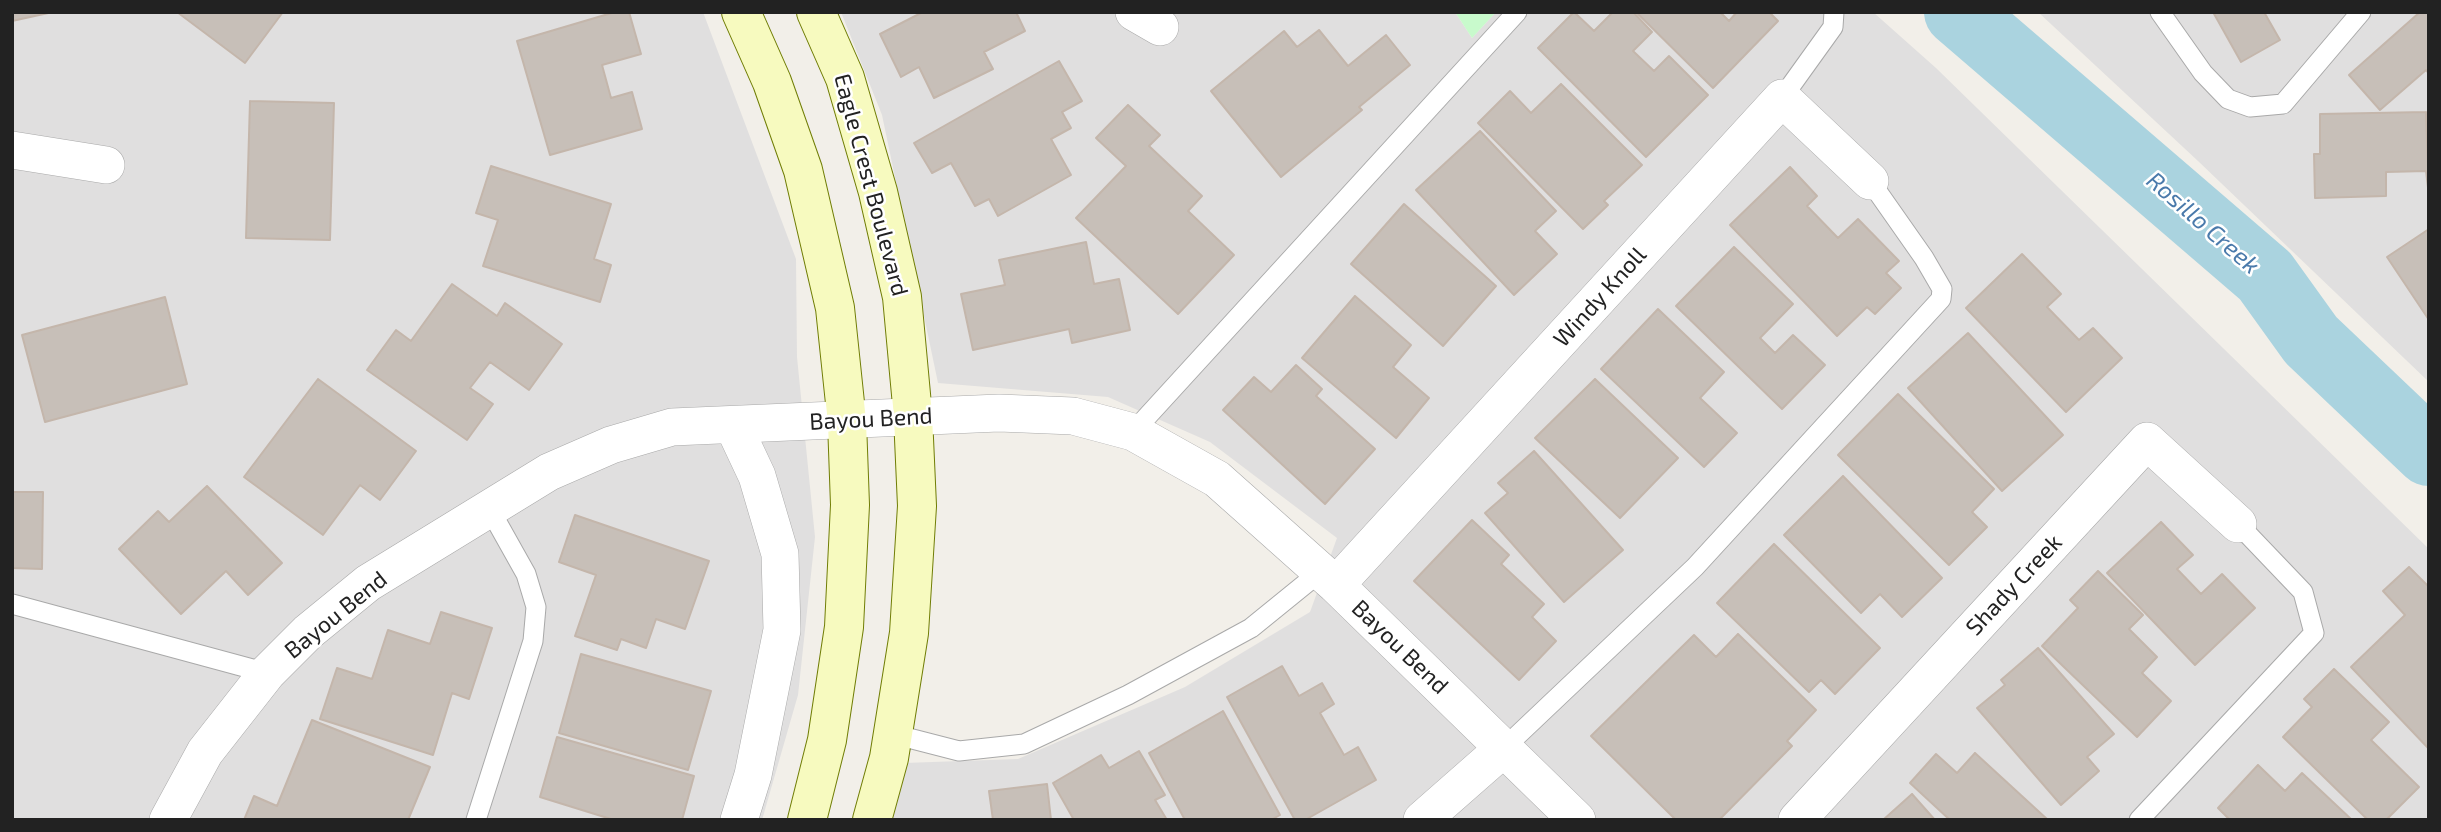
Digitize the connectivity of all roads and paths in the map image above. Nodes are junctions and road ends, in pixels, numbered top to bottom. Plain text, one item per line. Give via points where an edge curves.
1 (816, 12) edge
2 (1517, 12) edge
3 (1833, 12) edge
4 (2160, 12) edge
5 (2361, 12) edge
6 (751, 15) edge
7 (1782, 98) junction
8 (12, 150) edge
9 (106, 165) dead end
10 (1870, 181) joint
11 (913, 416) junction
12 (847, 422) junction
13 (733, 425) junction
14 (1133, 432) junction
15 (489, 508) junction
16 (2238, 524) joint
17 (1328, 578) junction
18 (12, 604) edge
19 (267, 673) junction
20 (893, 734) junction
21 (1504, 748) junction
22 (168, 820) edge
23 (476, 820) edge
24 (739, 820) edge
25 (807, 820) edge
26 (872, 820) edge
27 (1422, 820) edge
28 (1577, 820) edge
29 (1797, 820) edge
30 (2139, 820) edge

1 - 11 main road, Eagle Crest Boulevard via 845,78 878,192 902,297
2 - 14 lane
3 - 7 lane via 1833,27
4 - 5 lane via 2211,82 2228,99 2250,107 2283,104
6 - 12 main road via 803,170 835,308
7 - 10 street
7 - 17 street, Windy Knoll
8 - 9 street
10 - 21 lane via 1936,279 1941,299 1695,566
11 - 12 street, Bayou Bend
11 - 14 street, Bayou Bend via 1073,416
11 - 20 main road, Eagle Crest Boulevard via 918,506 910,620
12 - 13 street, Bayou Bend
12 - 25 main road via 850,505 844,627 827,740
13 - 15 street, Bayou Bend via 672,427 611,445 549,472
13 - 24 street via 757,476 780,554 782,630 753,775
14 - 17 street, Bayou Bend via 1217,479
15 - 19 street, Bayou Bend via 368,583
15 - 23 lane via 526,574 536,607 533,641
16 - 29 street, Shady Creek via 2147,442
16 - 30 lane via 2303,592 2314,633
17 - 20 lane via 1251,628 1128,695 1024,744 959,751
17 - 21 street, Bayou Bend
18 - 19 lane
19 - 22 street, Bayou Bend via 205,752
20 - 26 main road, Eagle Crest Boulevard
21 - 27 street
21 - 28 street, Bayou Bend

